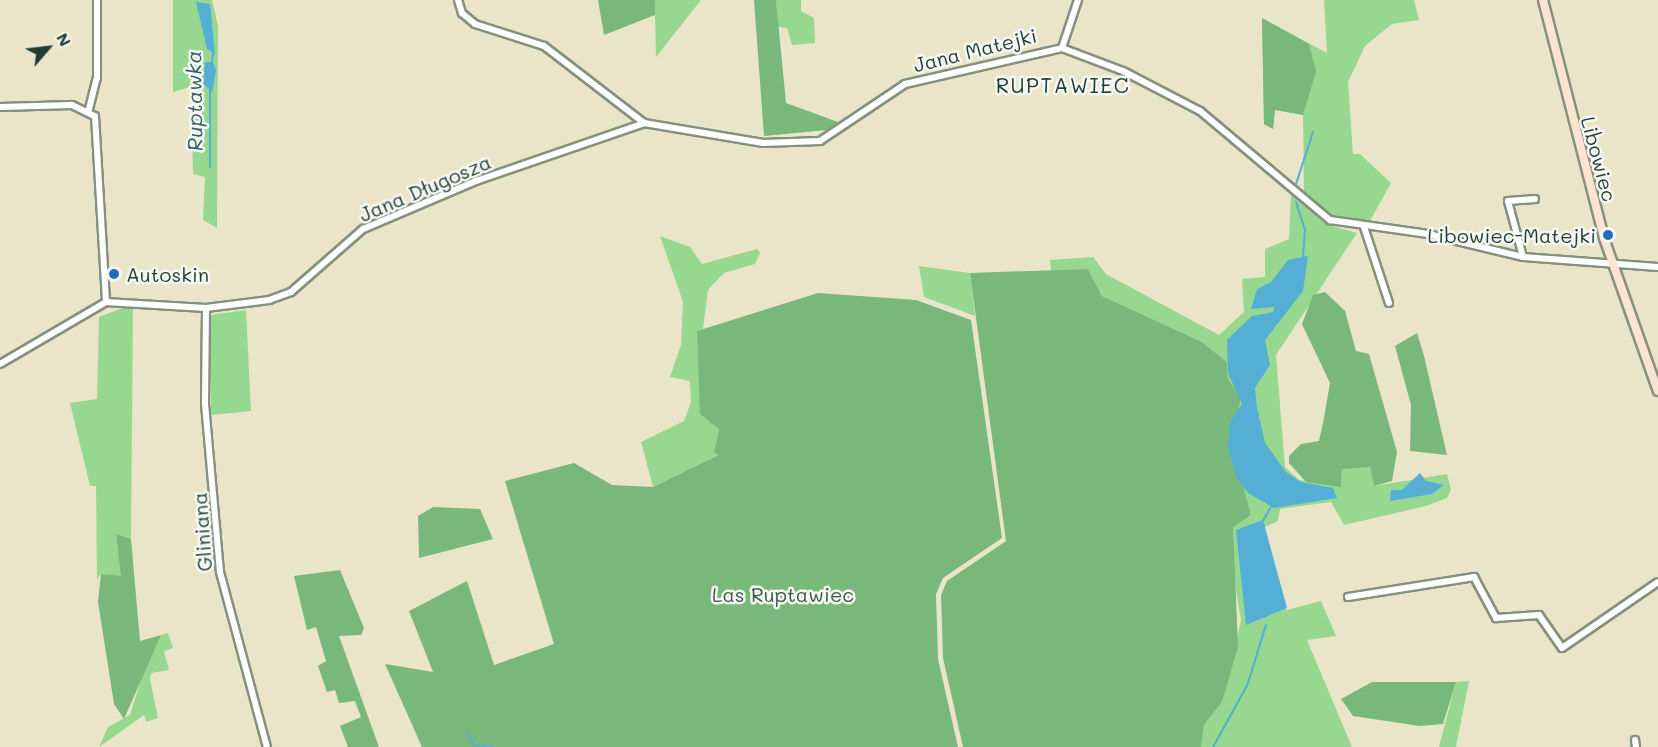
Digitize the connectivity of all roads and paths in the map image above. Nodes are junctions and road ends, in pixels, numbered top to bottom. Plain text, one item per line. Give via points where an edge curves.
1 (97, 0) edge
2 (458, 0) edge
3 (1078, 0) edge
4 (1543, 0) edge
5 (1062, 48) junction
6 (0, 107) edge
7 (90, 109) junction
8 (644, 123) junction
9 (1535, 199) dead end
10 (1364, 227) junction
11 (1523, 257) junction
12 (1612, 264) junction
13 (1658, 267) edge
14 (106, 302) junction
15 (1389, 303) dead end
16 (206, 308) junction
17 (0, 364) edge
18 (1658, 391) edge
19 (1658, 582) edge
20 (1348, 597) dead end
21 (267, 747) edge

1 - 7 street via 97,78
2 - 8 street, Jana Matejki via 462,13 475,24 544,46
3 - 5 street
4 - 12 street, Libowiec
5 - 8 street, Jana Matejki via 905,84 820,141 763,143
5 - 10 street, Jana Matejki via 1181,100 1222,126 1324,216
6 - 7 street via 66,104
7 - 14 street via 98,130
8 - 16 street, Jana Długosza via 476,181 363,228 291,292 250,305
9 - 11 street via 1508,201
10 - 11 street, Jana Matejki via 1428,234
10 - 15 street
11 - 12 street, Jana Matejki
12 - 13 street, Jana Matejki
12 - 18 street, Libowiec
14 - 16 street, Jana Długosza
14 - 17 street
16 - 21 street, Gliniana via 205,404 220,572
19 - 20 street via 1562,648 1539,615 1496,618 1474,577

